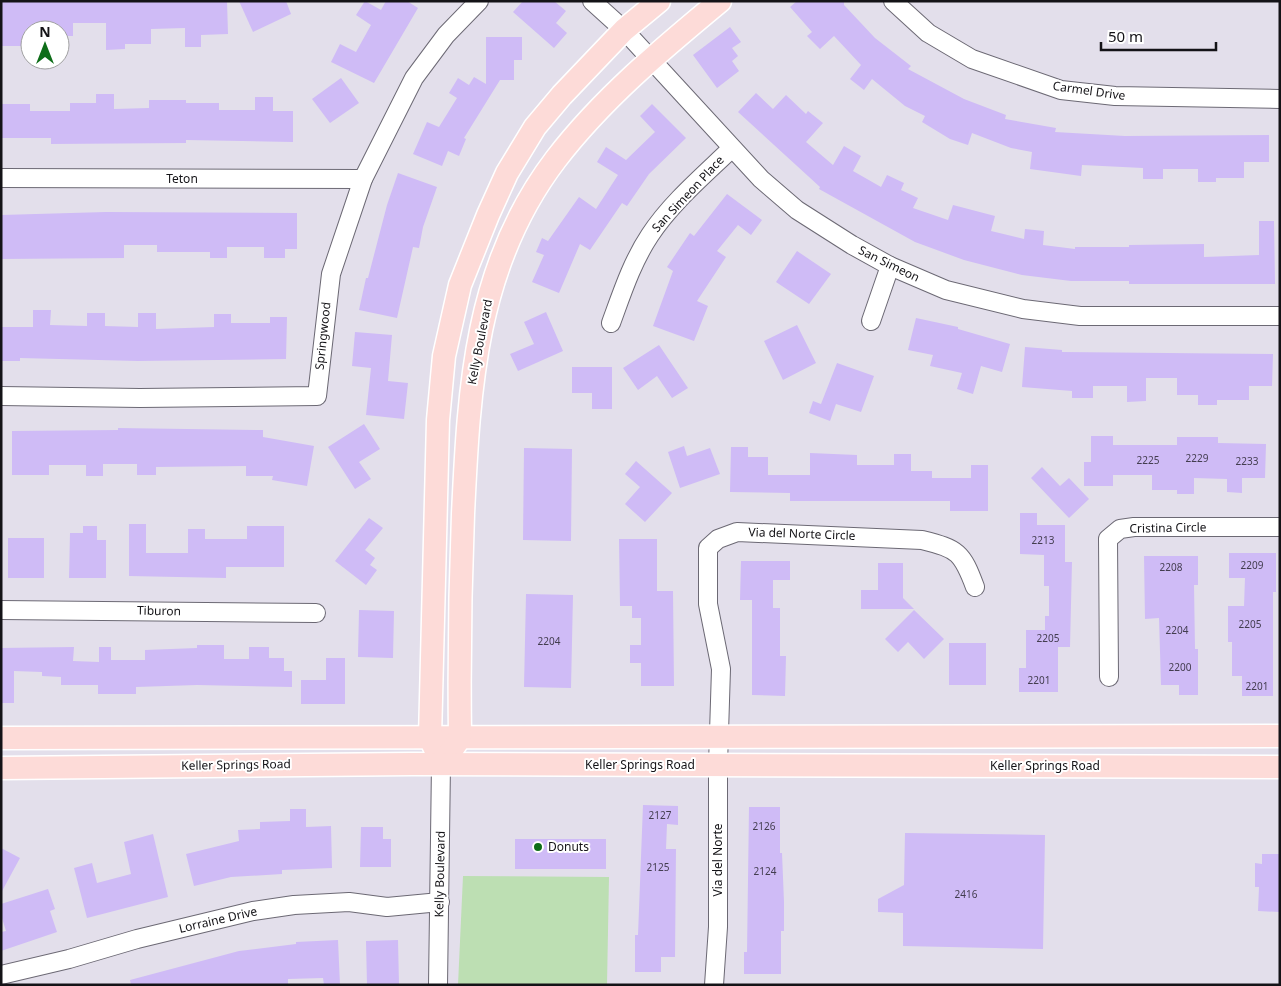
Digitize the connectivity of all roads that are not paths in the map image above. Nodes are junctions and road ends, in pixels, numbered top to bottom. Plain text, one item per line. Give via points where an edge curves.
1 (479, 1) edge
2 (592, 1) edge
3 (659, 1) edge
4 (720, 1) edge
5 (893, 1) edge
6 (624, 30) junction
7 (650, 58) junction
8 (1280, 99) edge
9 (731, 149) junction
10 (1, 178) edge
11 (363, 179) junction
12 (890, 266) junction
13 (1280, 316) edge
14 (871, 321) dead end
15 (611, 323) dead end
16 (1, 396) edge
17 (436, 502) junction
18 (464, 503) junction
19 (1280, 527) edge
20 (975, 587) dead end
21 (1, 610) edge
22 (316, 613) dead end
23 (1109, 677) dead end
24 (719, 736) junction
25 (1066, 736) junction
26 (1280, 736) edge
27 (1, 738) edge
28 (430, 738) junction
29 (460, 738) junction
30 (441, 764) junction
31 (718, 765) junction
32 (1065, 766) junction
33 (1280, 767) edge
34 (1, 768) edge
35 (440, 902) junction
36 (1, 975) edge
37 (438, 985) edge
38 (714, 985) edge

1 - 11 street, Springwood via 446,35 414,78
2 - 6 street, San Simeon
3 - 6 main road, Kelly Boulevard
4 - 7 main road, Kelly Boulevard
5 - 8 street, Carmel Drive via 928,33 972,59 1061,90 1115,96
6 - 7 street, San Simeon
6 - 17 main road, Kelly Boulevard via 535,127 507,173 460,285 444,356
7 - 9 street, San Simeon
7 - 18 main road, Kelly Boulevard via 555,160 511,233 493,279 473,366
9 - 12 street, San Simeon via 797,210
9 - 15 street, San Simeon Place via 650,235 632,267
10 - 11 street, Teton
11 - 16 street, Springwood via 330,274 317,396
12 - 13 street, San Simeon via 946,290 1024,309 1080,316
12 - 14 street
17 - 18 main road
17 - 28 main road, Kelly Boulevard
18 - 29 main road, Kelly Boulevard via 459,626
19 - 23 street, Cristina Circle via 1134,527 1120,529 1108,538
20 - 24 street, Via del Norte Circle via 966,561 948,547 922,540 737,532 718,539 708,548 707,567 708,604 721,669
21 - 22 street, Tiburon
24 - 25 main road
24 - 29 main road
24 - 31 street, Via del Norte
25 - 26 main road
25 - 32 main road
27 - 28 main road
28 - 29 main road
28 - 30 main road, Kelly Boulevard
29 - 30 main road
30 - 31 main road, Keller Springs Road
30 - 34 main road, Keller Springs Road
30 - 35 street, Kelly Boulevard
31 - 32 main road, Keller Springs Road
31 - 38 street, Via del Norte via 718,927
32 - 33 main road, Keller Springs Road
35 - 36 street, Lorraine Drive via 387,906 349,902 253,911
35 - 37 street, Kelly Boulevard

